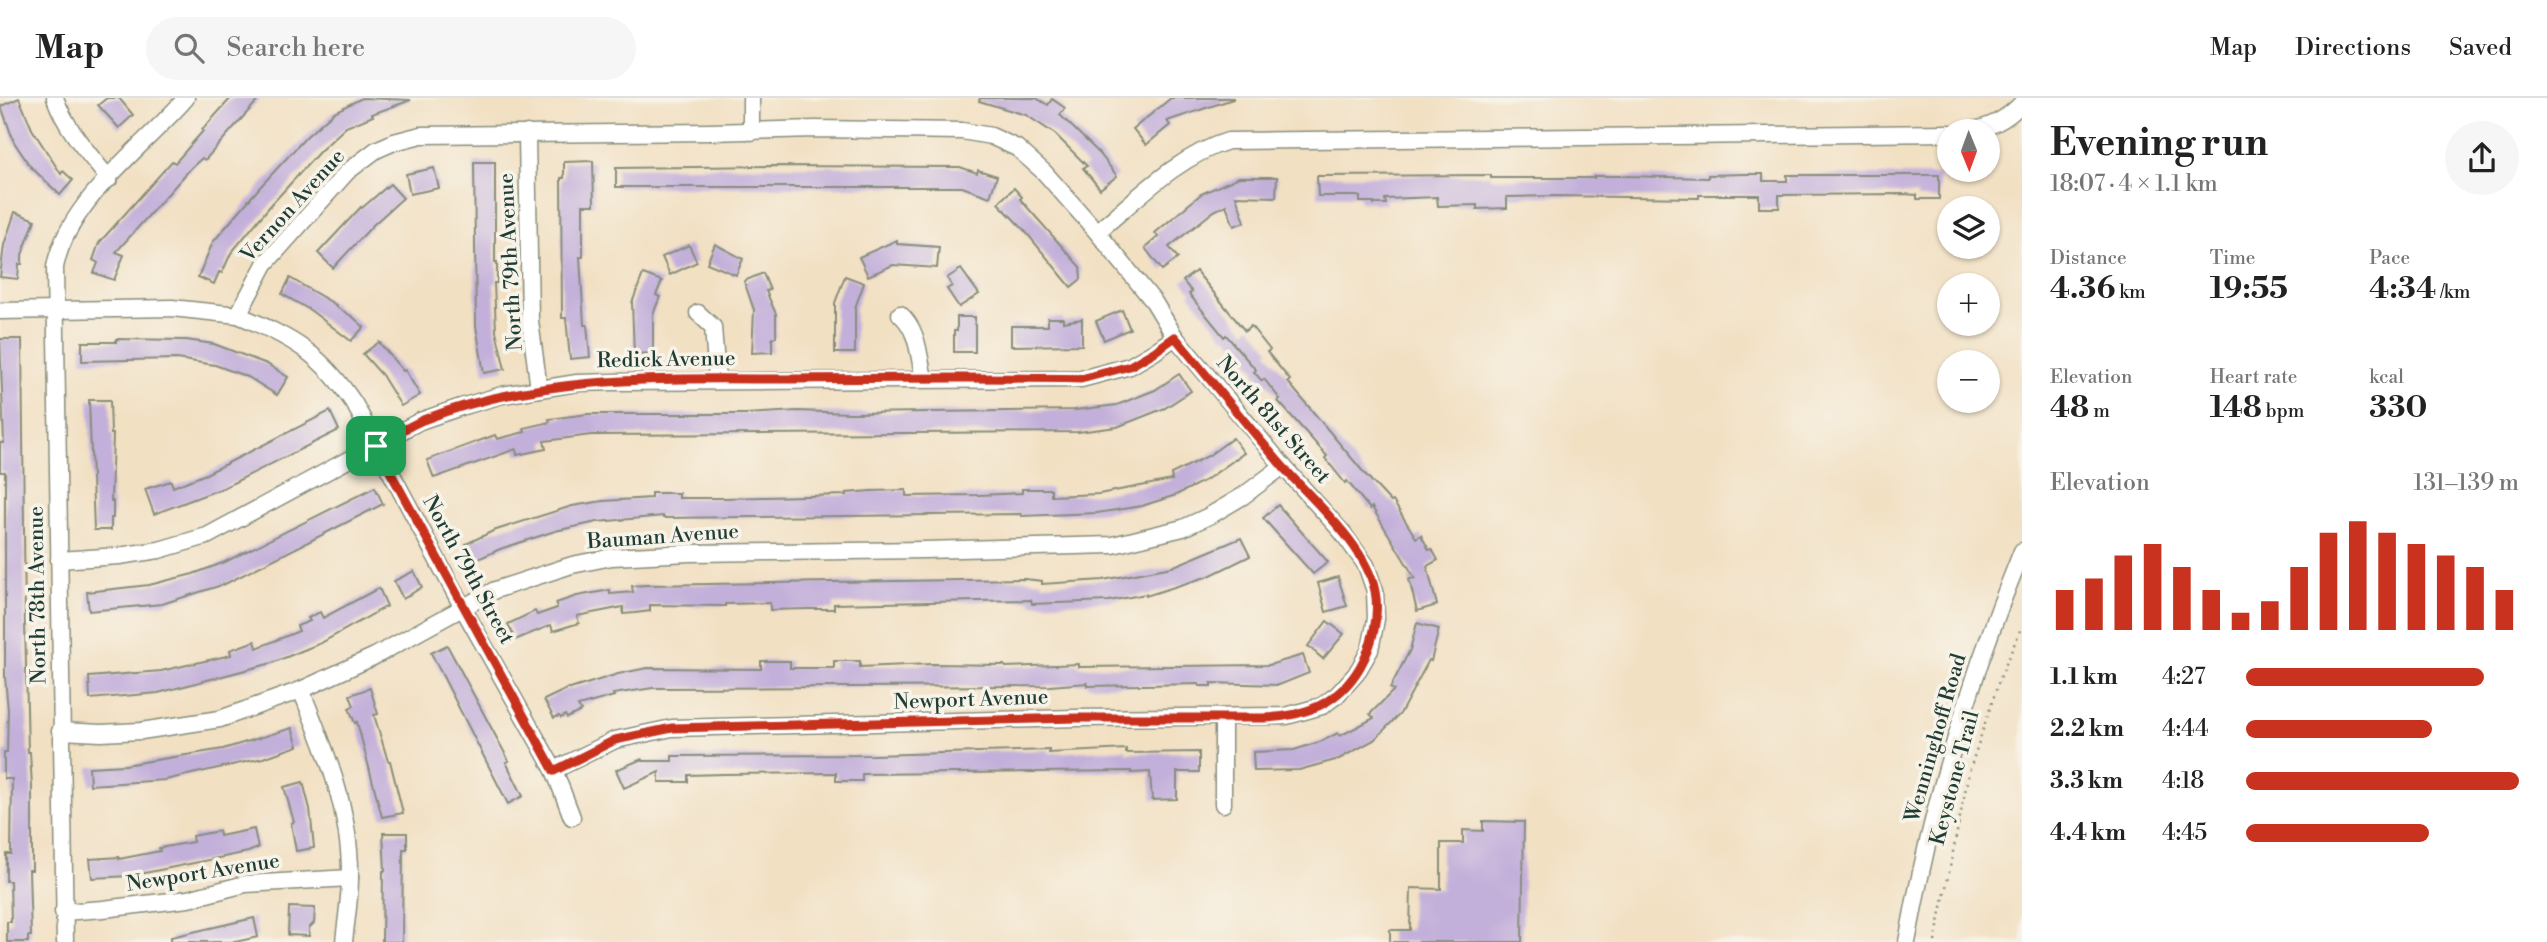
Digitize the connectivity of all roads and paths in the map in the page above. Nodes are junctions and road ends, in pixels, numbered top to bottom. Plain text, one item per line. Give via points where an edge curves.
1 (55, 98) edge
2 (186, 98) edge
3 (751, 98) edge
4 (2022, 103) edge
5 (2000, 120) edge
6 (751, 132) junction
7 (1937, 133) edge
8 (527, 134) junction
9 (109, 178) junction
10 (1097, 232) junction
11 (54, 310) junction
12 (0, 311) edge
13 (698, 313) dead end
14 (900, 314) dead end
15 (238, 315) junction
16 (1175, 337) junction
17 (924, 378) junction
18 (717, 379) junction
19 (539, 389) junction
20 (376, 446) junction
21 (1283, 466) junction
22 (2022, 551) edge
23 (59, 560) junction
24 (463, 608) junction
25 (2022, 626) edge
26 (1370, 650) joint
27 (301, 691) junction
28 (1223, 718) junction
29 (60, 731) junction
30 (554, 771) junction
31 (1223, 804) dead end
32 (572, 817) dead end
33 (350, 878) junction
34 (63, 912) junction
35 (65, 942) edge
36 (344, 942) edge
37 (1907, 942) edge
38 (1935, 942) edge

1 - 9 street via 61,115
2 - 9 street
3 - 6 street
4 - 5 street
6 - 8 street, Vernon Avenue
6 - 10 street, Vernon Avenue via 927,130 991,136 1017,149 1044,172
7 - 10 street via 1228,141 1190,156
8 - 15 street, Vernon Avenue via 421,135 376,150 347,172 270,257
8 - 19 street, North 79th Avenue via 530,321
9 - 11 street, North 78th Avenue via 80,212 59,248
10 - 16 street, North 81st Street via 1154,302
11 - 12 street
11 - 15 street via 172,308
11 - 23 street, North 78th Avenue
13 - 18 street via 713,327
14 - 17 street via 914,331
15 - 20 street, North 79th Street via 293,340 315,357 339,381
16 - 17 street, Redick Avenue via 1130,366 1081,379
16 - 21 street, North 81st Street
17 - 18 street, Redick Avenue
18 - 19 street, Redick Avenue via 578,383
19 - 20 street, Redick Avenue via 502,395 420,421
20 - 23 street, Redick Avenue via 207,536 159,550
20 - 24 street, North 79th Street
21 - 24 street, Bauman Avenue via 1211,515 1183,528 1113,545 611,557 543,573 495,590
21 - 26 street, North 81st Street via 1366,565 1375,592
22 - 37 street, Wenninghoff Road via 1964,707 1936,807
23 - 29 street, North 78th Avenue
24 - 27 street, Bauman Avenue
24 - 30 street, North 79th Street
25 - 38 path, Keystone Trail via 1969,772
26 - 28 street, Newport Avenue via 1356,674 1322,706 1286,716
27 - 29 street, Bauman Avenue via 220,719 183,726 101,733
27 - 33 street via 340,799
28 - 30 street, Newport Avenue via 672,728 615,740
28 - 31 street
29 - 34 street, North 78th Avenue
30 - 32 street, North 79th Street
33 - 34 street, Newport Avenue via 245,884 188,899
33 - 36 street
34 - 35 street, North 78th Avenue

